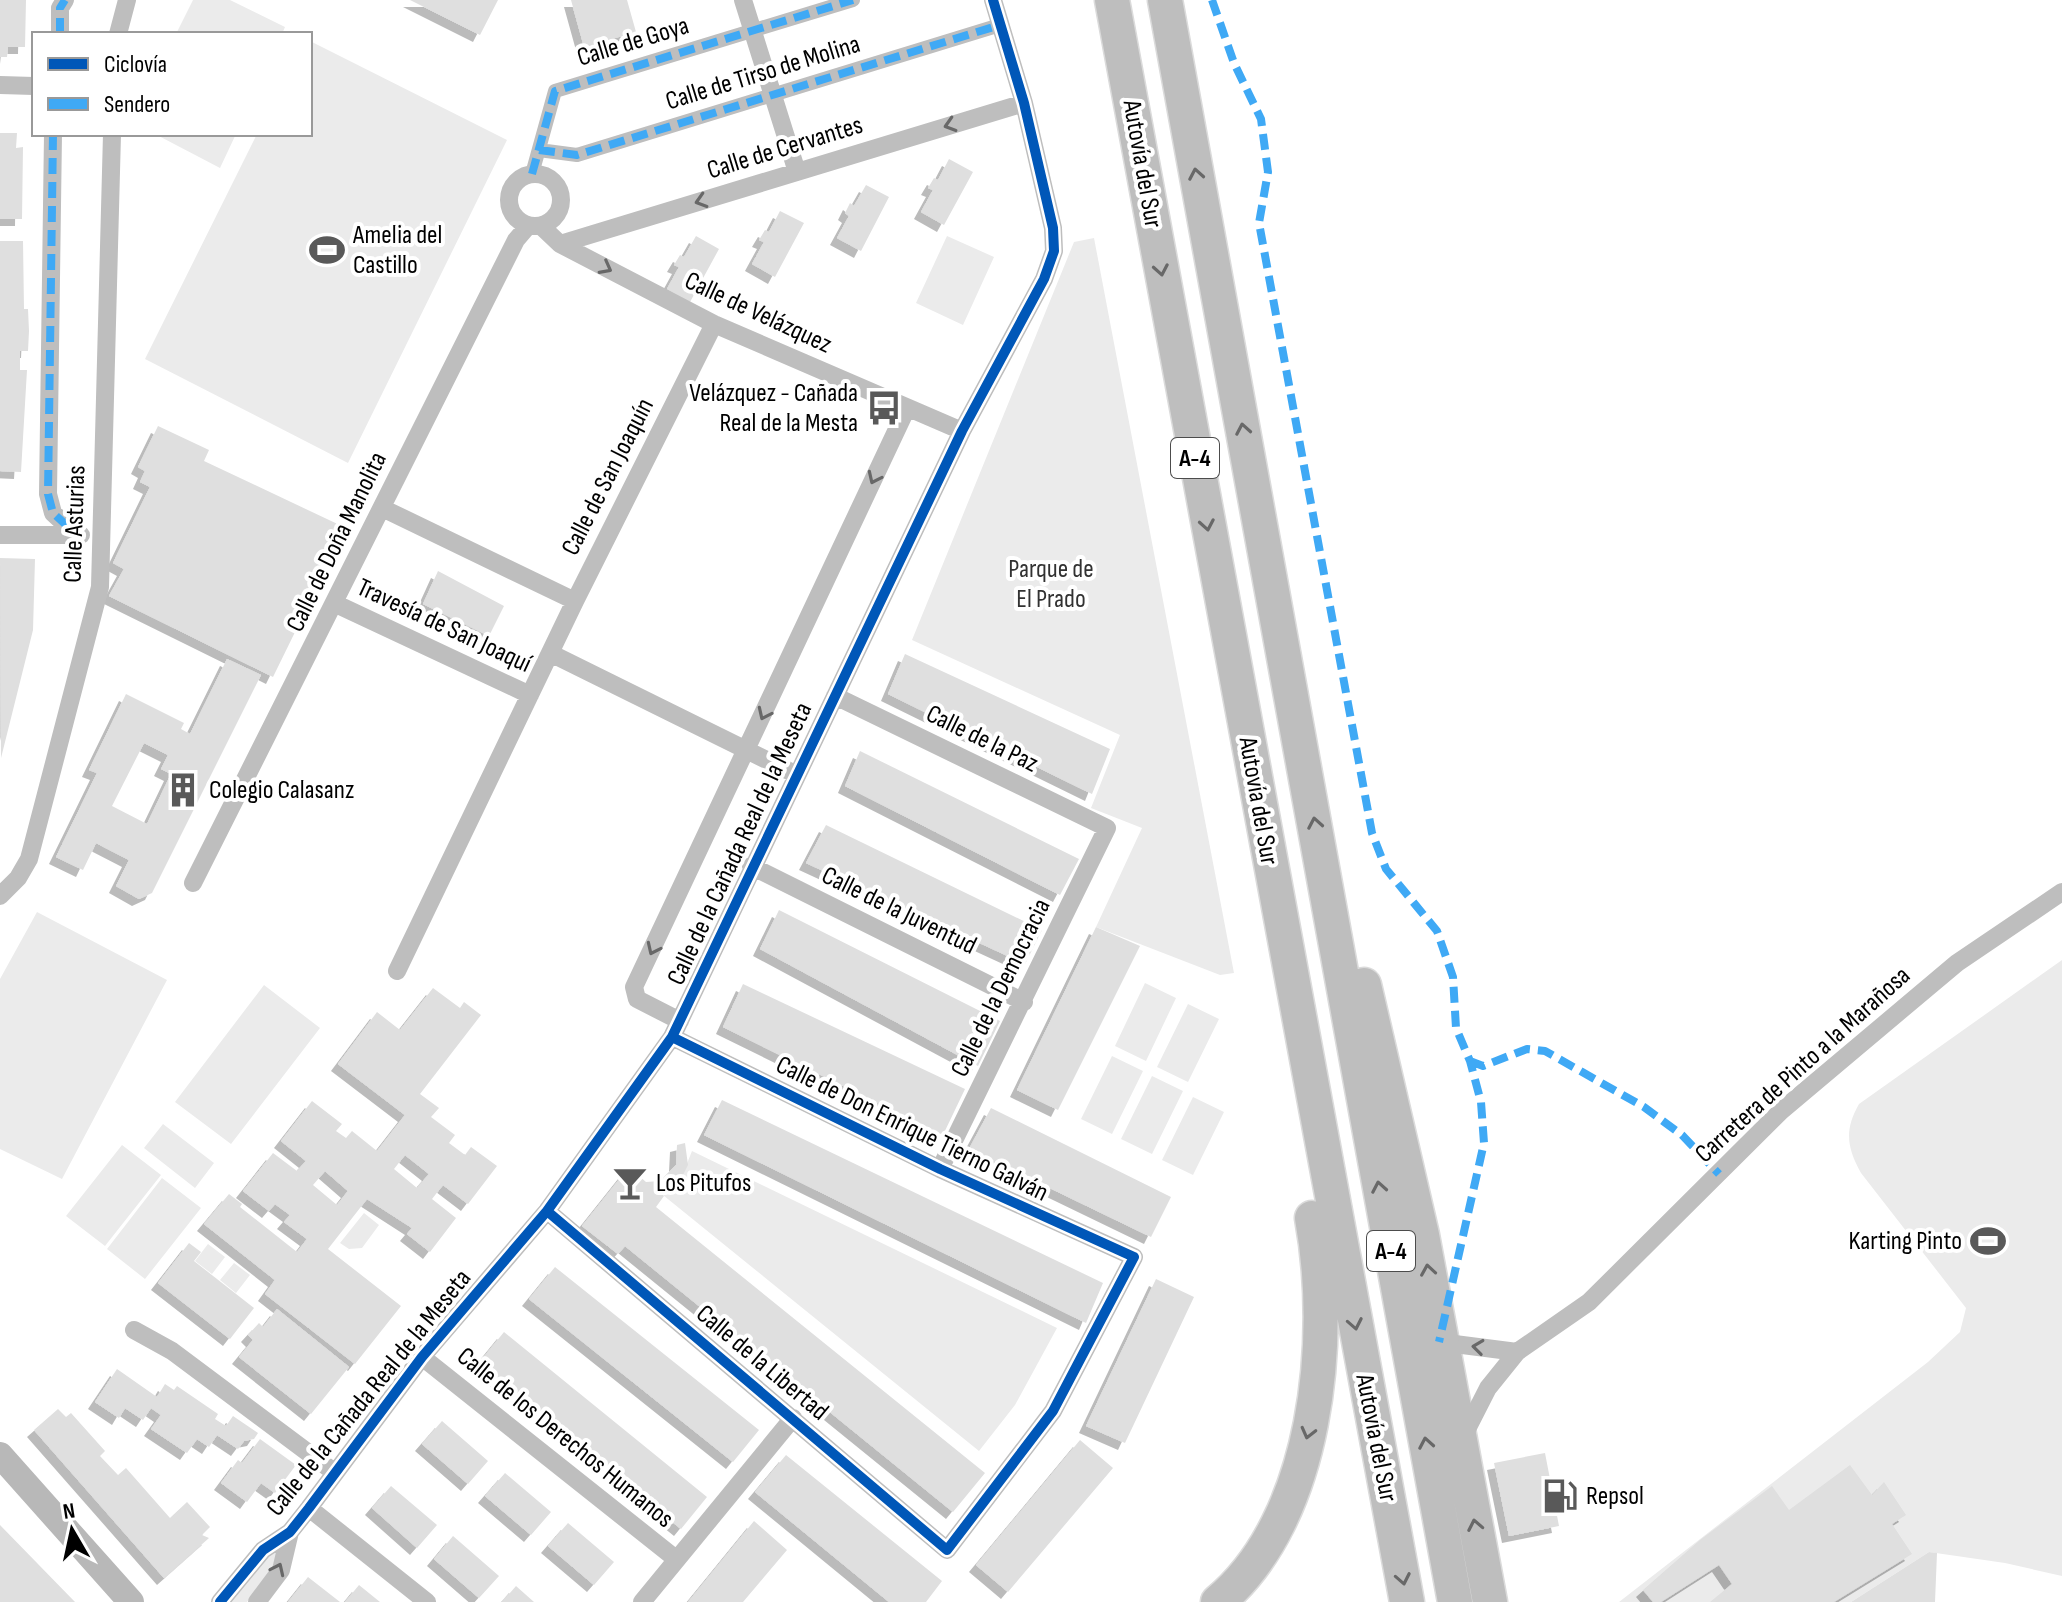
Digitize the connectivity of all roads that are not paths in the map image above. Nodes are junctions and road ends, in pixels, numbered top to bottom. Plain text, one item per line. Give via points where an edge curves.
1 (65, 0) edge
2 (127, 0) edge
3 (743, 0) edge
4 (853, 0) edge
5 (993, 0) edge
6 (1112, 0) edge
7 (1165, 0) edge
8 (1000, 25) junction
9 (753, 31) junction
10 (60, 32) edge
11 (119, 32) edge
12 (0, 85) edge
13 (32, 86) edge
14 (773, 96) junction
15 (1024, 103) junction
16 (53, 136) edge
17 (112, 136) edge
18 (539, 150) junction
19 (797, 172) junction
20 (532, 174) junction
21 (534, 226) junction
22 (560, 244) junction
23 (714, 324) junction
24 (907, 408) junction
25 (962, 431) junction
26 (382, 508) junction
27 (0, 535) edge
28 (77, 535) junction
29 (101, 535) junction
30 (575, 601) junction
31 (336, 604) junction
32 (550, 653) junction
33 (530, 695) junction
34 (835, 696) junction
35 (748, 750) junction
36 (797, 775) junction
37 (1107, 828) joint
38 (751, 866) junction
39 (193, 883) dead end
40 (2062, 892) edge
41 (0, 896) edge
42 (1330, 900) junction
43 (1279, 917) junction
44 (397, 971) dead end
45 (1024, 1002) junction
46 (676, 1029) junction
47 (940, 1169) junction
48 (547, 1211) junction
49 (134, 1330) dead end
50 (1439, 1342) junction
51 (1517, 1352) junction
52 (422, 1357) junction
53 (793, 1418) junction
54 (1460, 1443) junction
55 (0, 1455) edge
56 (334, 1472) junction
57 (309, 1508) junction
58 (290, 1532) junction
59 (947, 1550) joint
60 (676, 1559) junction
61 (131, 1602) edge
62 (220, 1602) edge
63 (257, 1602) edge
64 (427, 1602) edge
65 (642, 1602) edge
66 (1218, 1602) edge
67 (1407, 1602) edge
68 (1455, 1602) edge
69 (1490, 1602) edge

1 - 10 street
2 - 11 street
3 - 9 street
4 - 9 street, Calle de Goya
5 - 8 street, Calle de la Cañada Real de la Meseta
6 -> 43 highway, Autovía del Sur / A-4
42 -> 7 highway, Autovía del Sur / A-4
8 - 14 street, Calle de Tirso de Molina
8 - 15 street, Calle de la Cañada Real de la Meseta
9 - 14 street
9 - 18 street, Calle de Goya via 555,91
12 - 13 street
14 - 18 street, Calle de Tirso de Molina via 577,155
14 - 19 street
15 -> 19 street, Calle de Cervantes
15 - 25 street, Calle de la Cañada Real de la Meseta via 1054,251
16 - 28 street, Calle Asturias via 48,494 53,513
17 - 29 street, Calle Asturias
18 - 20 street, Calle de Goya
19 -> 22 street, Calle de Cervantes
20 - 21 street via 516,181 509,198 514,215
20 - 21 street via 550,178 562,200 556,217
21 - 22 street, Calle de Velázquez
21 - 26 street, Calle de Doña Manolita via 516,240
22 -> 23 street, Calle de Velázquez
23 - 24 street, Calle de Velázquez
23 - 30 street, Calle de San Joaquín
24 - 25 street, Calle de Velázquez
24 -> 35 street, Calle de Don Enrique Tierno Galván
25 - 34 street, Calle de la Cañada Real de la Meseta
26 - 30 street
26 - 31 street, Calle de Doña Manolita
27 - 28 street
28 - 29 street
29 - 41 street, Calle Asturias via 100,587 89,641 29,859
30 - 32 street, Calle de San Joaquín
31 - 33 street, Travesía de San Joaquí
31 - 39 street, Calle de Doña Manolita
32 - 33 street, Calle de San Joaquín
32 - 35 street
33 - 44 street, Calle de San Joaquín
34 - 36 street, Calle de la Cañada Real de la Meseta
34 - 37 street, Calle de la Paz
35 - 36 street
35 -> 46 street, Calle de Don Enrique Tierno Galván via 634,987 637,999
36 - 38 street, Calle de la Cañada Real de la Meseta
37 - 45 street, Calle de la Democracia
38 - 45 street, Calle de la Juventud
38 - 46 street, Calle de la Cañada Real de la Meseta
40 - 51 street, Carretera de Pinto a la Marañosa via 1957,963 1781,1111 1589,1302
50 -> 42 highway via 1422,1235 1359,959
68 -> 42 highway, Autovía del Sur / A-4
43 -> 66 highway via 1278,1035 1319,1258 1319,1356 1313,1415 1282,1516 1257,1559
43 -> 67 highway, Autovía del Sur / A-4
45 - 47 street, Calle de la Democracia
46 - 47 street, Calle de Don Enrique Tierno Galván
46 - 48 street, Calle de la Cañada Real de la Meseta
47 - 59 street, Calle de Don Enrique Tierno Galván via 1134,1257 1053,1411
48 - 52 street, Calle de la Cañada Real de la Meseta
48 - 53 street, Calle de la Libertad
49 - 56 street via 172,1351
51 -> 50 street
50 - 54 highway
51 - 54 street, Carretera de Pinto a la Marañosa via 1488,1388
52 - 56 street, Calle de la Cañada Real de la Meseta
52 - 60 street, Calle de los Derechos Humanos
53 - 59 street, Calle de la Libertad
53 - 60 street
69 -> 54 highway
55 - 61 main road
56 - 57 street, Calle de la Cañada Real de la Meseta
57 - 58 street, Calle de la Cañada Real de la Meseta
57 - 64 street
58 - 62 street, Calle de la Cañada Real de la Meseta via 263,1550
63 -> 58 street, Calle de la Cañada Real de la Meseta via 281,1570
60 - 65 street

